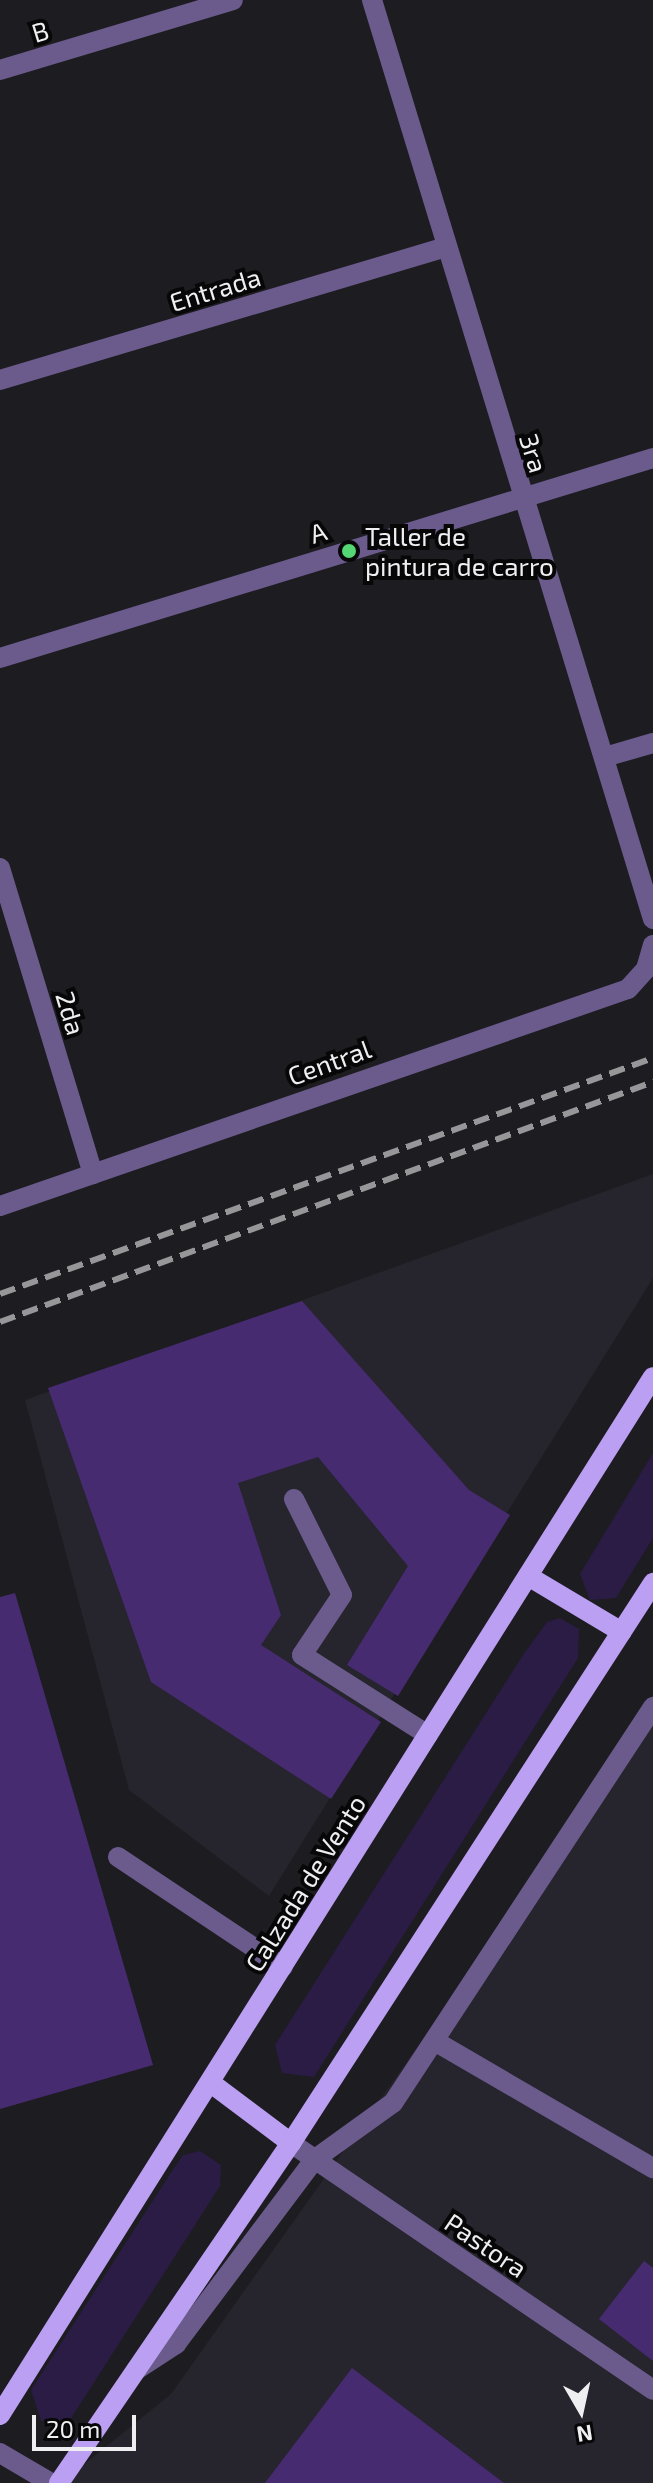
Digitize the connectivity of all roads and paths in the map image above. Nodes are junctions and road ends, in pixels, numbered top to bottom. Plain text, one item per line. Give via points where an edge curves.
1 (233, 0) edge
2 (372, 0) edge
3 (0, 70) edge
4 (446, 247) junction
5 (0, 380) edge
6 (653, 458) edge
7 (520, 496) junction
8 (0, 658) edge
9 (653, 743) edge
10 (608, 756) junction
11 (0, 868) edge
12 (653, 919) edge
13 (653, 945) edge
14 (93, 1174) junction
15 (0, 1206) edge
16 (653, 1377) edge
17 (294, 1499) dead end
18 (528, 1576) junction
19 (653, 1583) edge
20 (622, 1632) junction
21 (653, 1707) edge
22 (428, 1735) junction
23 (118, 1857) dead end
24 (283, 1967) junction
25 (438, 2043) junction
26 (211, 2083) junction
27 (291, 2143) junction
28 (315, 2159) junction
29 (653, 2168) edge
30 (135, 2370) junction
31 (653, 2390) edge
32 (0, 2415) edge
33 (0, 2453) edge
34 (51, 2483) edge
35 (59, 2483) edge

1 - 3 street, B
2 - 4 street, 3ra
4 - 5 street, Entrada
4 - 7 street, 3ra
6 - 7 street, A
7 - 8 street, A
7 - 10 street, 3ra
9 - 10 street
10 - 12 street, 3ra
11 - 14 street, 2da
13 - 14 street, Central via 646,969 628,989
14 - 15 street, Central
16 - 18 main road, Calzada de Vento
17 - 22 street via 342,1595 302,1655
18 - 20 main road
18 - 22 main road, Calzada de Vento
19 - 20 main road
20 - 27 main road
21 - 25 street
22 - 24 main road, Calzada de Vento
23 - 24 street
24 - 26 main road, Calzada de Vento
25 - 28 street via 393,2103
25 - 29 street
26 - 27 main road
26 - 32 main road, Calzada de Vento
27 - 28 street, Pastora
27 - 30 main road
28 - 30 street via 176,2344
28 - 31 street, Pastora
30 - 35 main road
33 - 34 street

